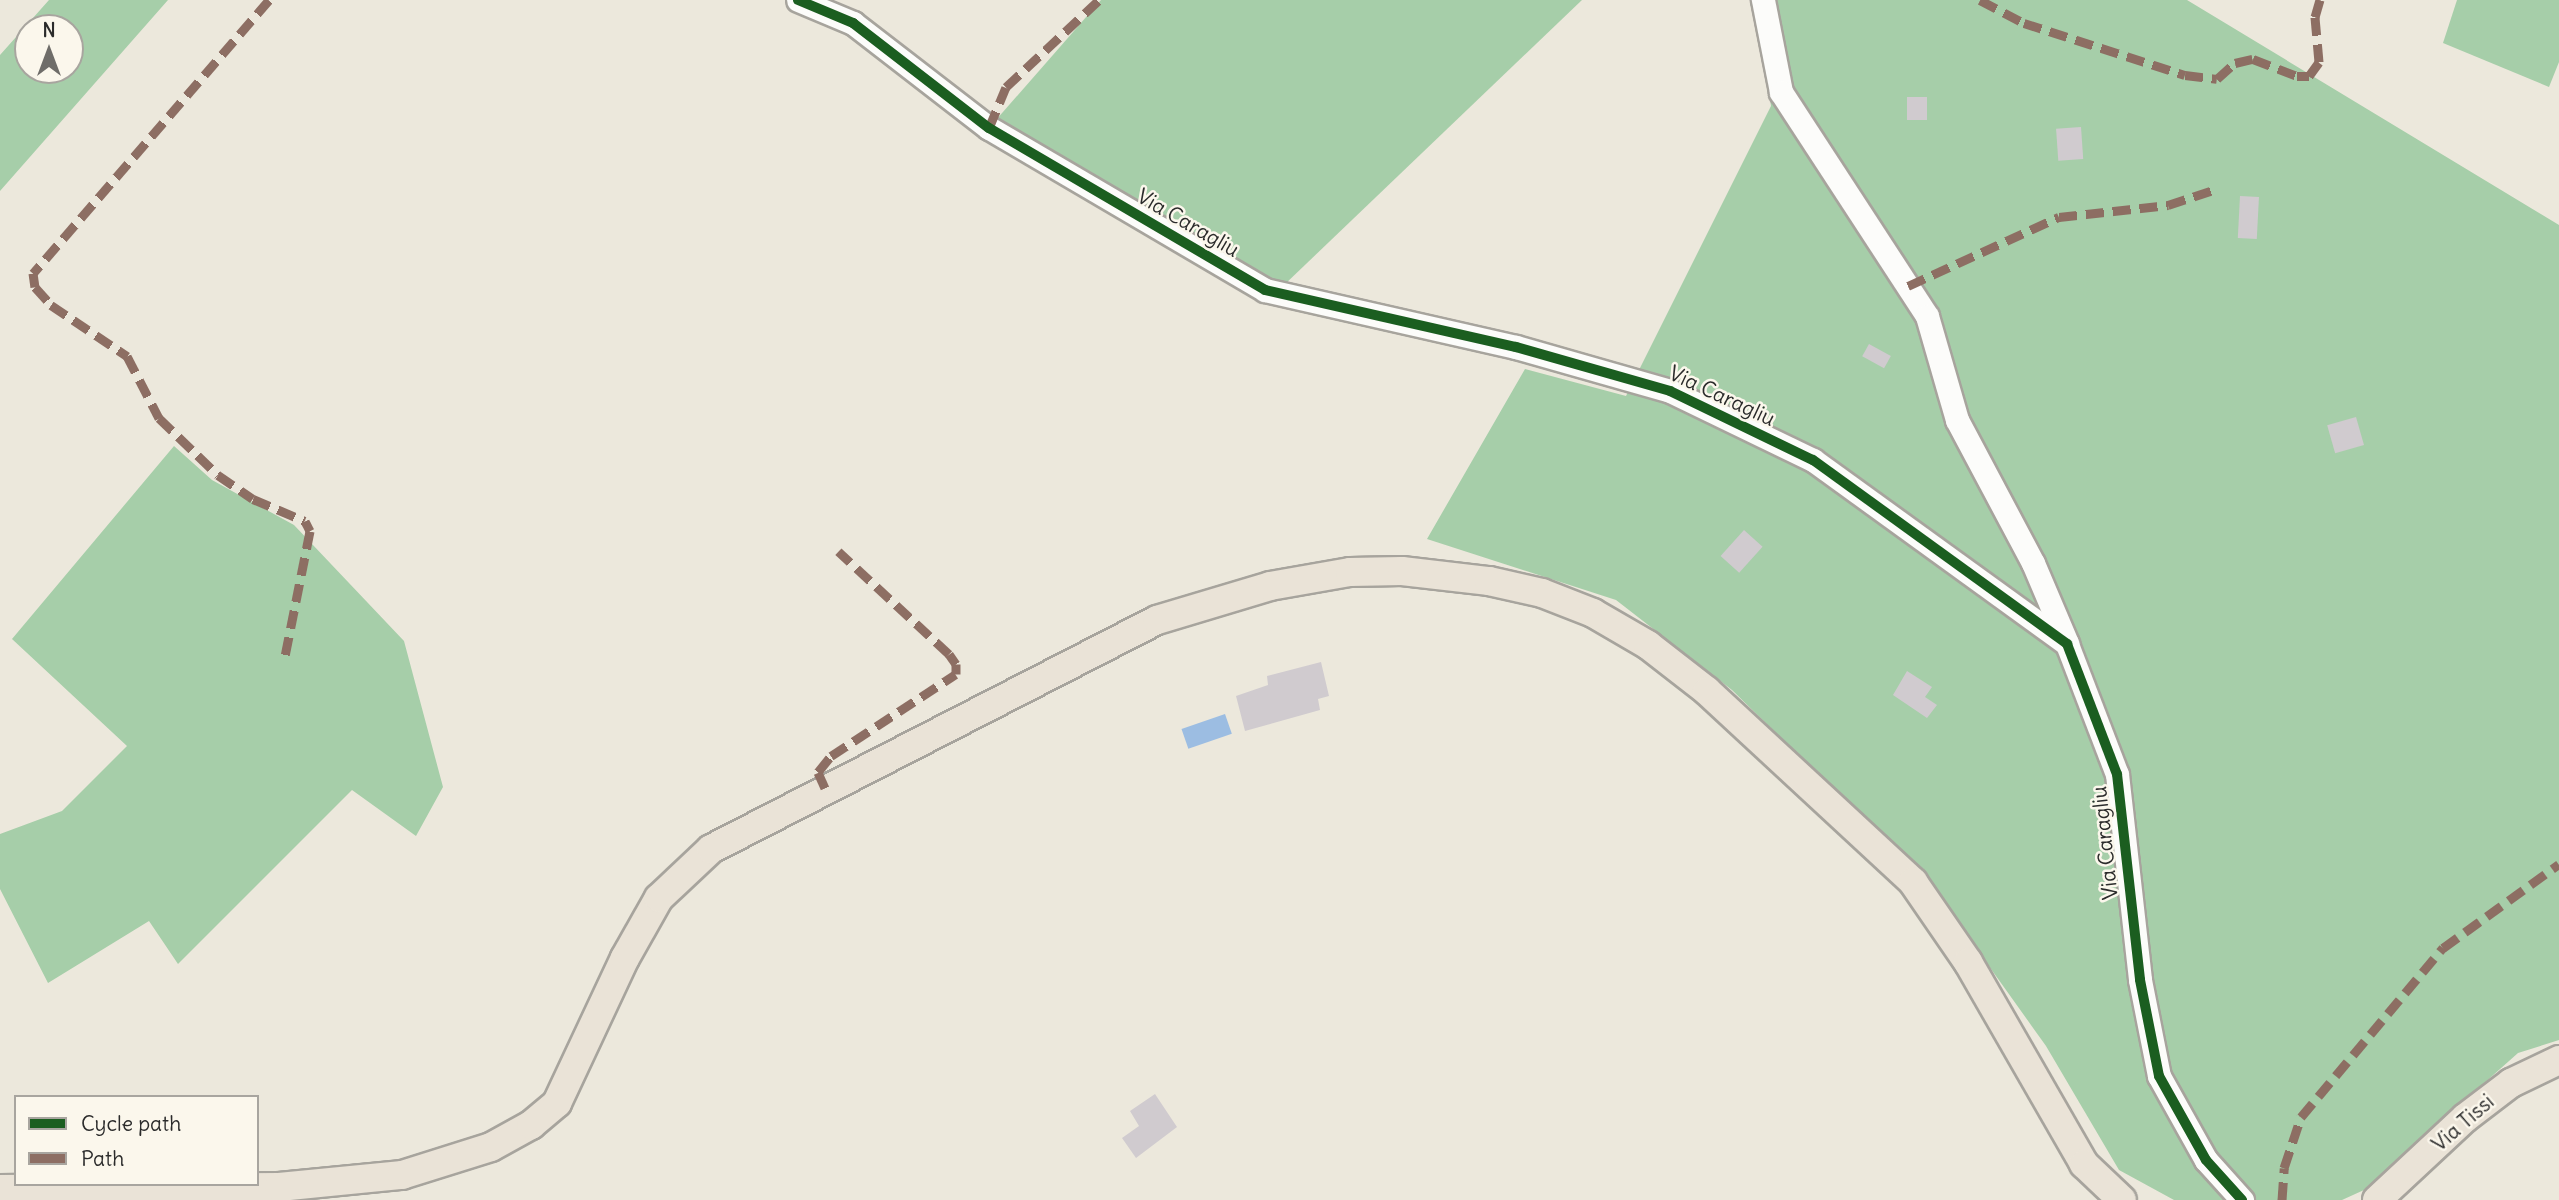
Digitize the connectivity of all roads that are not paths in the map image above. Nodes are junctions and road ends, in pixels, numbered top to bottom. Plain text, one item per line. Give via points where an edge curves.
1 (798, 0) edge
2 (1763, 0) edge
3 (2067, 644) junction
4 (2559, 1060) edge
5 (0, 1189) edge
6 (2122, 1200) edge
7 (2242, 1200) edge
8 (2377, 1200) edge

1 - 3 street, Via Caragliu via 853,23 989,128 1265,290 1516,347 1670,391 1813,460
2 - 3 street via 1781,92 1927,316 1957,420 2033,563
3 - 7 street, Via Caragliu via 2117,774 2140,981 2158,1076 2206,1160
4 - 8 main road, Via Tissi via 2511,1083 2465,1118
5 - 6 main road via 279,1187 402,1175 491,1147 531,1125 557,1103 625,958 659,898 711,849 1157,620 1270,586 1350,572 1402,571 1489,581 1542,593 1593,613 1648,645 1707,691 1913,882 1968,962 2084,1164

